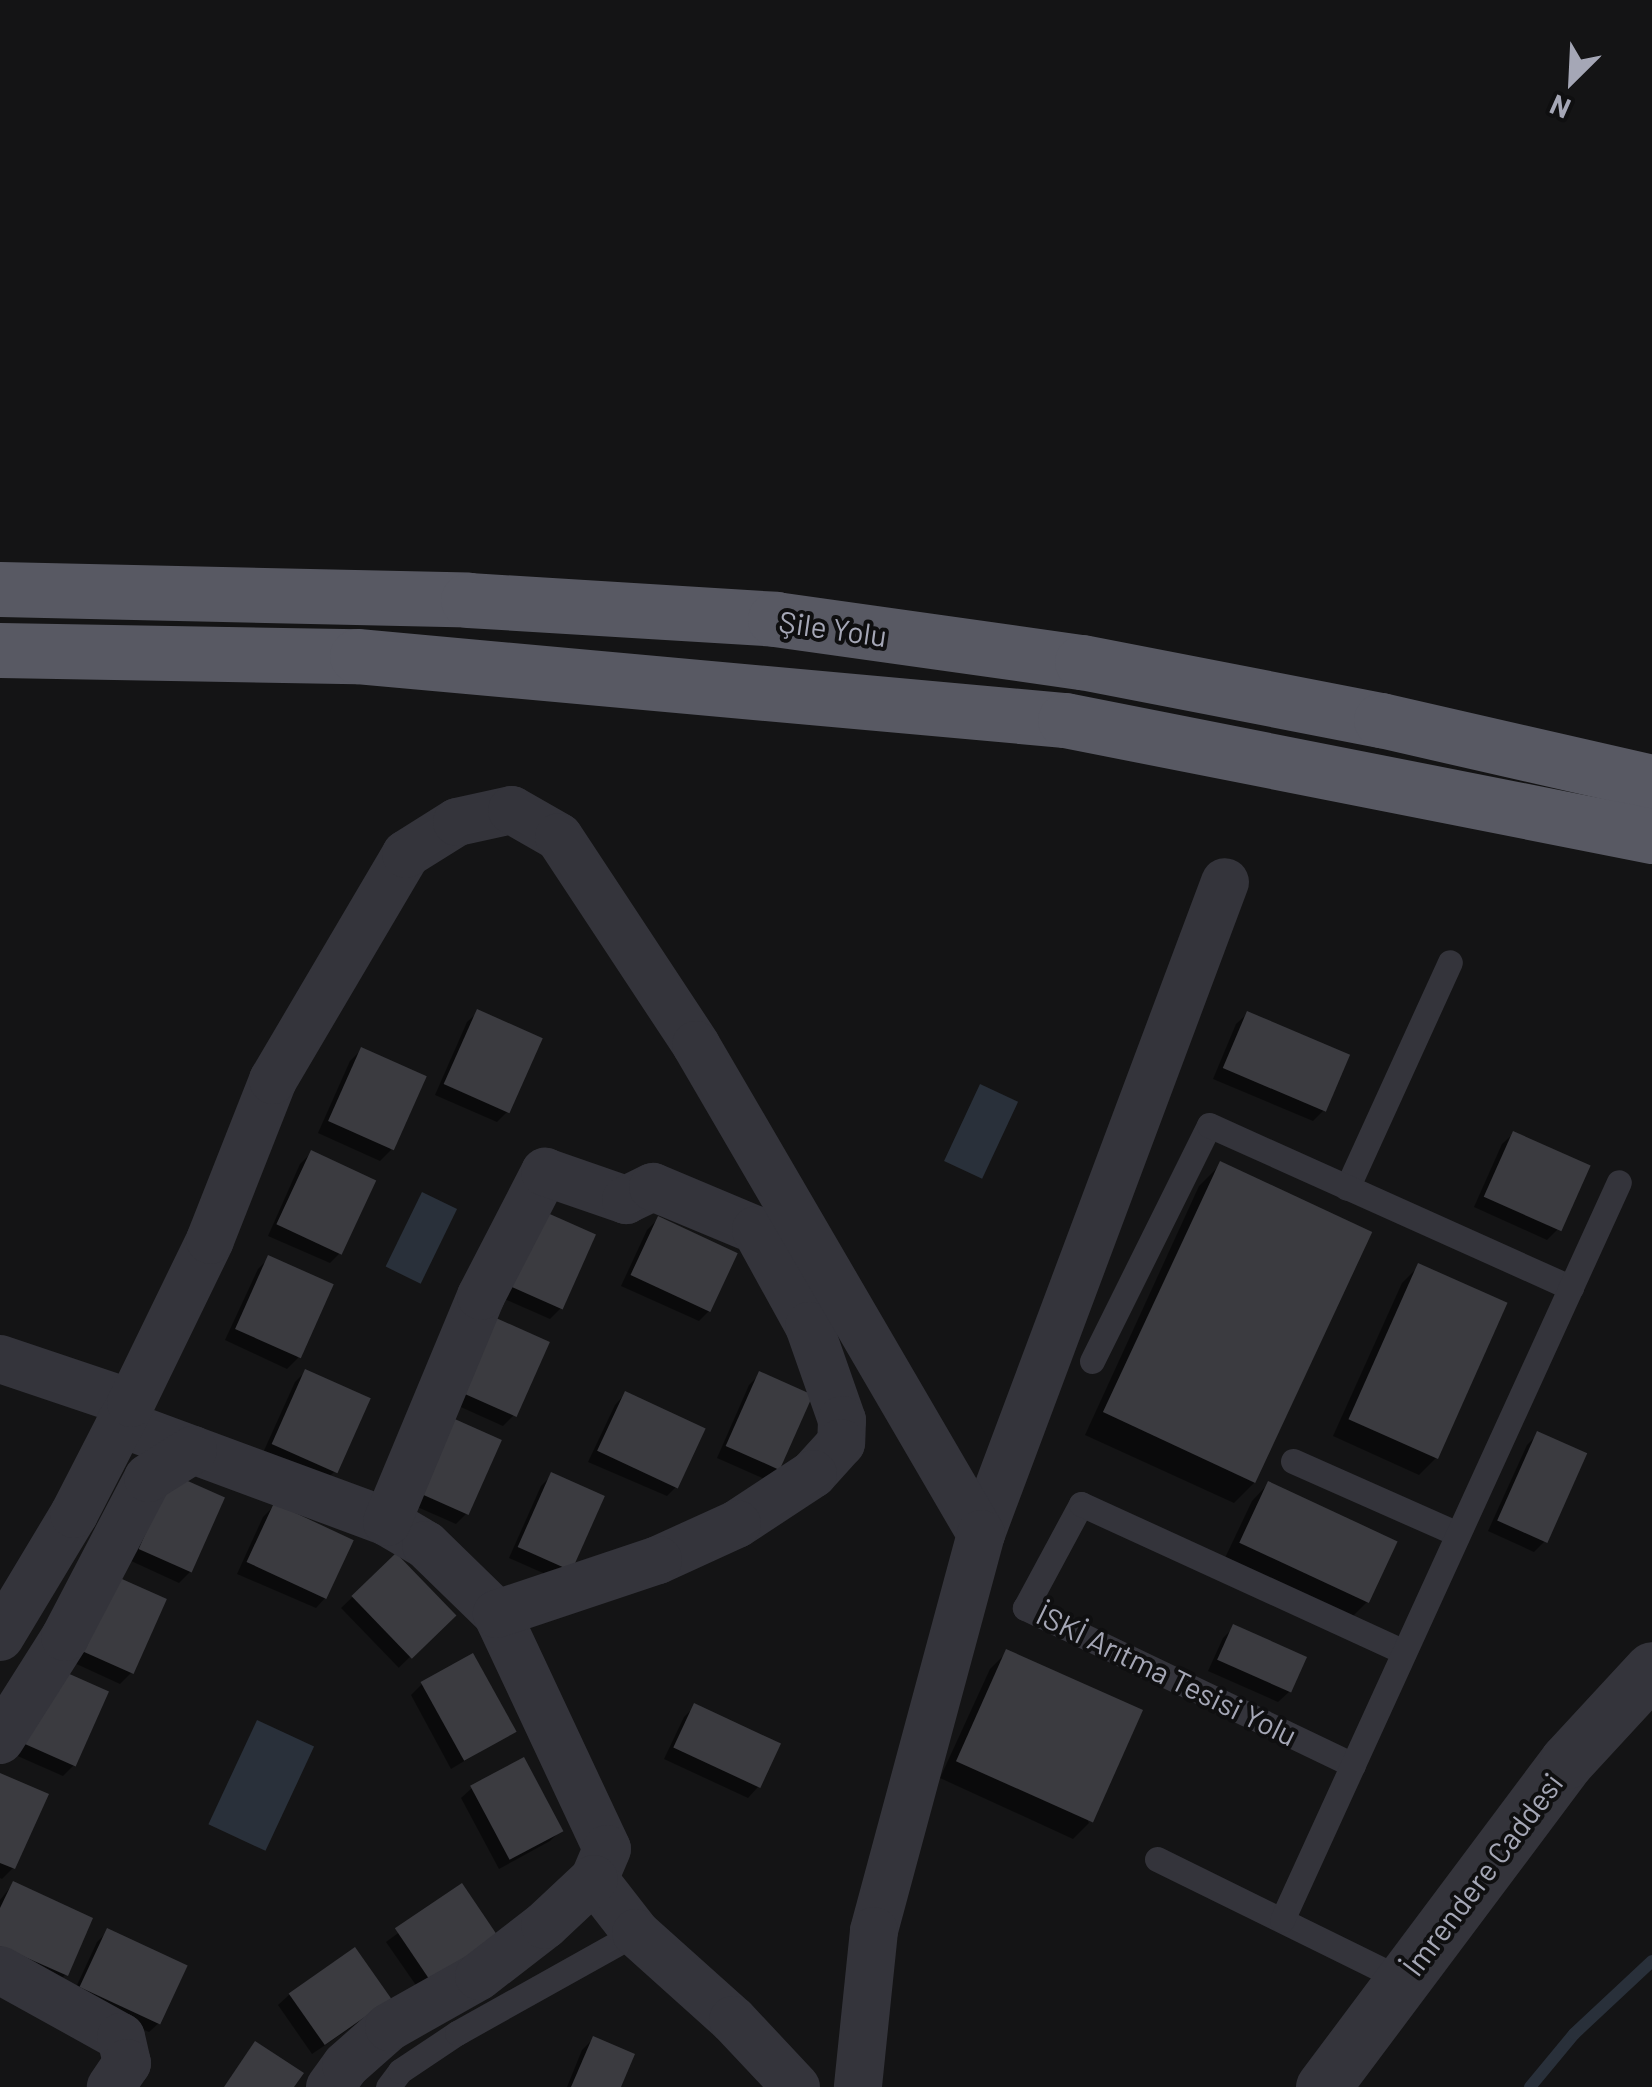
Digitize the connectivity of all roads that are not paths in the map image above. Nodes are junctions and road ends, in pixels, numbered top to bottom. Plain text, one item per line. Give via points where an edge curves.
1 (0, 588) edge
2 (0, 650) edge
3 (1652, 782) edge
4 (1652, 836) edge
5 (1225, 882) dead end
6 (1450, 962) dead end
7 (1619, 1182) dead end
8 (1347, 1188) junction
9 (1571, 1288) junction
10 (0, 1360) edge
11 (1092, 1361) dead end
12 (126, 1413) junction
13 (193, 1450) junction
14 (1294, 1461) dead end
15 (388, 1522) junction
16 (981, 1534) junction
17 (1458, 1534) junction
18 (496, 1614) junction
19 (0, 1636) edge
20 (1404, 1652) junction
21 (1652, 1669) edge
22 (0, 1740) edge
23 (1353, 1765) junction
24 (1158, 1859) dead end
25 (594, 1878) junction
26 (1282, 1920) junction
27 (636, 1933) junction
28 (0, 1970) edge
29 (1403, 1980) junction
30 (112, 2087) edge
31 (330, 2087) edge
32 (388, 2087) edge
33 (796, 2087) edge
34 (858, 2087) edge
35 (1323, 2087) edge

1 - 3 highway, Şile Yolu via 468,600 775,620 1082,662
2 - 4 highway via 356,656 1064,720
5 - 16 street
6 - 8 lane
7 - 9 lane
8 - 9 lane
8 - 11 lane via 1209,1126
9 - 17 lane
10 - 12 street
12 - 13 street
12 - 16 street via 210,1240 273,1080 406,854 457,822 512,810 559,837 696,1045
12 - 19 street
13 - 15 street
13 - 22 street via 148,1478 65,1637
14 - 17 lane
15 - 18 street via 426,1545
15 - 18 street via 480,1296 545,1172 626,1200 652,1187 756,1230 809,1326 842,1420 841,1443 814,1474 737,1524 658,1560
16 - 34 street via 874,1931
17 - 20 lane
18 - 25 street via 607,1849
20 - 23 lane
20 - 23 lane, İSKİ Arıtma Tesisi Yolu via 1080,1504 1026,1608
21 - 29 street, İmrendere Caddesi via 1568,1760
23 - 26 lane
24 - 26 lane
25 - 27 street
25 - 31 street via 479,1976 388,2028
26 - 29 lane
27 - 32 lane via 457,2033
27 - 33 street
28 - 30 street via 121,2037 127,2063
29 - 35 street, İmrendere Caddesi

